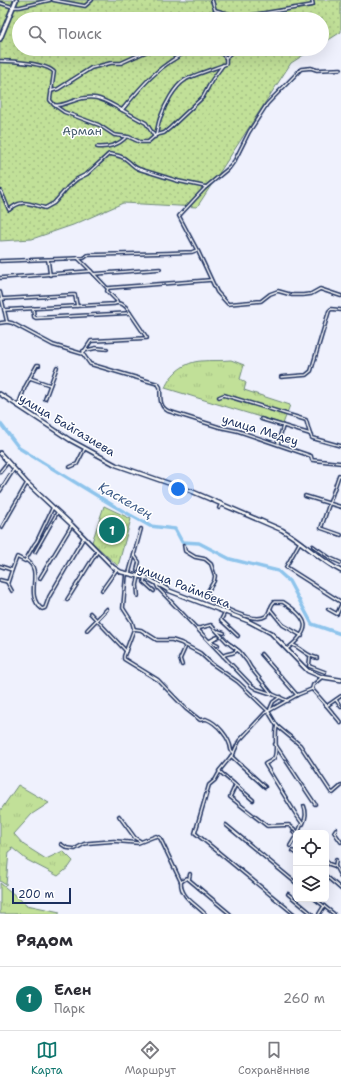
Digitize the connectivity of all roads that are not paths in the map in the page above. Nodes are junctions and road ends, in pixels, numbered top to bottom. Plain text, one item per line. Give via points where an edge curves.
1 (16, 0) edge
2 (50, 0) edge
3 (53, 0) edge
4 (92, 0) edge
5 (212, 0) edge
6 (312, 0) edge
7 (0, 3) edge
8 (14, 7) junction
9 (222, 12) edge
10 (276, 12) edge
11 (0, 39) edge
12 (136, 56) edge
13 (177, 56) edge
14 (226, 58) edge
15 (0, 61) edge
16 (223, 65) junction
17 (341, 69) edge
18 (51, 91) junction
19 (54, 105) junction
20 (122, 110) junction
21 (156, 136) junction
22 (126, 137) junction
23 (97, 147) dead end
24 (110, 150) junction
25 (206, 187) junction
26 (0, 191) edge
27 (197, 250) junction
28 (78, 258) junction
29 (48, 260) junction
30 (0, 261) edge
31 (160, 269) dead end
32 (91, 271) junction
33 (94, 274) junction
34 (50, 275) junction
35 (0, 278) edge
36 (211, 280) junction
37 (107, 288) junction
38 (0, 293) edge
39 (341, 296) edge
40 (1, 299) junction
41 (117, 303) junction
42 (77, 306) junction
43 (33, 308) junction
44 (4, 310) junction
45 (341, 310) edge
46 (130, 313) junction
47 (7, 322) junction
48 (0, 323) edge
49 (107, 349) dead end
50 (83, 353) junction
51 (39, 365) dead end
52 (57, 367) dead end
53 (281, 377) dead end
54 (30, 378) junction
55 (50, 385) junction
56 (0, 394) edge
57 (219, 397) dead end
58 (45, 399) dead end
59 (18, 406) junction
60 (261, 419) dead end
61 (283, 426) junction
62 (310, 434) junction
63 (278, 444) junction
64 (341, 446) edge
65 (85, 448) junction
66 (0, 453) edge
67 (8, 462) junction
68 (341, 463) edge
69 (70, 467) dead end
70 (14, 469) junction
71 (0, 472) edge
72 (340, 475) edge
73 (27, 482) junction
74 (0, 492) edge
75 (305, 496) dead end
76 (329, 503) junction
77 (221, 504) junction
78 (54, 507) junction
79 (341, 507) edge
80 (219, 508) dead end
81 (58, 511) junction
82 (72, 525) junction
83 (2, 527) dead end
84 (141, 529) dead end
85 (341, 535) edge
86 (40, 536) junction
87 (84, 537) junction
88 (41, 542) junction
89 (300, 542) junction
90 (184, 545) dead end
91 (313, 546) dead end
92 (98, 550) junction
93 (35, 552) dead end
94 (134, 555) junction
95 (26, 560) junction
96 (341, 563) edge
97 (0, 566) edge
98 (117, 569) junction
99 (12, 570) junction
100 (137, 570) dead end
101 (341, 571) edge
102 (128, 573) junction
103 (139, 576) junction
104 (145, 577) junction
105 (40, 578) dead end
106 (0, 580) edge
107 (7, 582) junction
108 (156, 583) junction
109 (102, 590) dead end
110 (12, 591) dead end
111 (154, 591) dead end
112 (138, 596) dead end
113 (67, 600) dead end
114 (341, 602) edge
115 (341, 605) edge
116 (108, 609) dead end
117 (270, 609) junction
118 (328, 609) dead end
119 (225, 612) junction
120 (90, 613) dead end
121 (97, 620) junction
122 (134, 628) junction
123 (197, 628) junction
124 (87, 630) dead end
125 (217, 631) junction
126 (224, 633) dead end
127 (238, 636) dead end
128 (302, 636) junction
129 (218, 637) dead end
130 (210, 641) junction
131 (184, 644) junction
132 (230, 644) junction
133 (218, 645) dead end
134 (293, 645) junction
135 (287, 649) junction
136 (236, 650) junction
137 (126, 651) junction
138 (240, 652) junction
139 (261, 654) dead end
140 (223, 656) junction
141 (310, 657) junction
142 (317, 658) dead end
143 (182, 665) dead end
144 (325, 672) dead end
145 (322, 677) junction
146 (341, 680) edge
147 (312, 690) junction
148 (272, 694) junction
149 (297, 695) junction
150 (341, 696) edge
151 (280, 697) junction
152 (288, 700) junction
153 (336, 700) junction
154 (326, 704) junction
155 (341, 707) edge
156 (269, 710) junction
157 (341, 723) edge
158 (277, 726) junction
159 (275, 744) junction
160 (234, 753) junction
161 (231, 756) junction
162 (220, 772) junction
163 (235, 785) junction
164 (341, 786) edge
165 (265, 787) dead end
166 (253, 800) dead end
167 (315, 804) dead end
168 (304, 806) dead end
169 (119, 816) dead end
170 (303, 824) junction
171 (226, 825) dead end
172 (336, 829) dead end
173 (295, 830) edge
174 (300, 830) edge
175 (142, 841) junction
176 (293, 841) edge
177 (341, 842) edge
178 (61, 844) dead end
179 (290, 846) dead end
180 (336, 860) dead end
181 (329, 862) edge
182 (334, 865) junction
183 (190, 874) dead end
184 (341, 877) edge
185 (329, 879) edge
186 (189, 880) junction
187 (293, 881) edge
188 (182, 882) junction
189 (341, 889) edge
190 (288, 894) dead end
191 (319, 902) edge
192 (324, 906) junction
193 (205, 914) edge
194 (230, 914) edge
195 (294, 914) edge
196 (312, 914) edge
197 (319, 914) edge
198 (334, 914) edge

1 - 8 main road
2 - 8 street
3 - 4 street via 85,6
5 - 9 street via 215,10
6 - 10 street via 313,5
7 - 8 street
8 - 11 main road
12 - 18 street via 120,63 91,68
13 - 20 street via 157,70
14 - 16 street via 226,64
15 - 18 street via 50,68 54,72
16 - 21 street via 203,97 164,133
16 - 21 street via 181,83 165,106
17 - 25 street via 298,70 266,104 235,160
18 - 19 street via 50,100
19 - 20 street via 96,97
19 - 22 street via 69,114 99,125 114,135
20 - 21 street via 146,123
21 - 22 street via 145,142
22 - 24 street
23 - 24 street
24 - 25 street via 139,169 178,182
24 - 26 street via 87,174 77,179 54,203 45,208 17,203 9,210
25 - 27 street via 179,216
27 - 28 street via 88,255
27 - 36 street
28 - 29 street
28 - 32 street
29 - 30 street
29 - 34 street
31 - 33 street
32 - 33 street
32 - 34 street
33 - 37 street
34 - 35 street
36 - 37 street
36 - 39 street via 219,296 229,304 261,301 278,291 303,295 320,289
37 - 41 street
38 - 40 street
40 - 42 street via 72,295 76,297
40 - 44 street
41 - 42 street
41 - 46 street via 124,305
42 - 43 street
43 - 44 street
43 - 46 street via 36,318
44 - 47 street
45 - 53 street via 329,310 311,371 306,375
46 - 50 street via 147,338 91,341
47 - 48 street
47 - 50 street via 53,345
49 - 50 street via 96,348
50 - 63 street, улица Медеу via 90,364 159,385 160,401 163,408 170,412
51 - 54 street
52 - 55 street
54 - 55 street
54 - 59 street
55 - 58 street
56 - 59 street, улица Байгазиева
57 - 62 street via 224,395 306,420
59 - 65 street, улица Байгазиева
60 - 61 street
61 - 62 street
61 - 63 street
62 - 64 street via 313,439
63 - 68 street, улица Медеу via 311,456 312,460
65 - 69 street via 77,464
65 - 77 street, улица Байгазиева via 116,465 168,482
66 - 67 street, улица Раймбека
67 - 70 street, улица Раймбека
67 - 71 street
70 - 73 street, улица Раймбека
70 - 74 street
72 - 76 street
73 - 78 street, улица Раймбека
73 - 83 street
75 - 76 street
76 - 79 street
76 - 85 street via 322,528
77 - 80 street
77 - 89 street, улица Байгазиева via 282,530
78 - 81 street, улица Раймбека
78 - 86 street
81 - 82 street, улица Раймбека
81 - 88 street
82 - 87 street, улица Раймбека
82 - 105 street
84 - 94 street
86 - 88 street
86 - 95 street
87 - 92 street, улица Раймбека
87 - 95 street via 45,608 42,609 34,598 34,570 31,563
88 - 93 street
89 - 101 street, улица Байгазиева
89 - 114 street via 286,567
90 - 117 street via 185,551 194,557 207,560 213,567 215,578 208,594 211,600 248,617 263,617
91 - 96 street
92 - 98 street, улица Раймбека
92 - 113 street
94 - 100 street via 139,562
94 - 102 street
95 - 99 street via 17,557
97 - 99 street
98 - 102 street, улица Раймбека
98 - 109 street
99 - 107 street
102 - 103 street, улица Раймбека
102 - 122 street via 123,608
103 - 104 street, улица Раймбека
103 - 112 street
104 - 108 street, улица Раймбека
104 - 111 street via 144,582
106 - 107 street
107 - 110 street
108 - 119 street, улица Раймбека
108 - 123 street
115 - 118 street via 337,614
116 - 121 street
117 - 128 street via 283,625
117 - 128 street via 274,602 283,602 299,615 305,622
119 - 127 street via 221,620
119 - 135 street, улица Раймбека via 271,633
120 - 121 street
121 - 124 street
121 - 137 street
122 - 131 street via 157,640 172,640
122 - 137 street
123 - 125 street via 209,624
123 - 130 street
125 - 126 street
125 - 132 street
128 - 134 street
129 - 130 street
130 - 133 street
130 - 140 street
131 - 143 street via 180,659
131 - 156 street via 232,677
132 - 136 street
132 - 138 street
134 - 135 street
134 - 141 street
135 - 145 street, улица Раймбека via 308,671
136 - 138 street
136 - 140 street
137 - 160 street via 124,659 158,680 195,717 200,720 206,719 213,724 228,741
138 - 148 street
139 - 149 street
140 - 148 street via 252,686
141 - 142 street
141 - 144 street via 309,666
145 - 146 street, улица Раймбека
145 - 147 street via 313,685
147 - 149 street
147 - 154 street
148 - 151 street
149 - 152 street
150 - 153 street
151 - 152 street
151 - 156 street via 273,702
152 - 156 street
153 - 154 street
153 - 155 street
154 - 157 street
156 - 158 street
156 - 160 street via 239,741
158 - 159 street
158 - 164 street via 300,745 331,792
159 - 167 street
159 - 170 street via 274,758 266,764
160 - 161 street
161 - 162 street
161 - 165 street
162 - 163 street
162 - 195 street via 209,785 197,834
163 - 166 street
163 - 173 street via 230,797 264,824 269,827 289,825
168 - 170 street via 306,816
169 - 175 street via 135,838
170 - 174 street
171 - 187 street
172 - 177 street via 334,832
175 - 178 street via 89,843 75,849
175 - 188 street via 154,836 160,838
176 - 179 street
180 - 182 street
181 - 182 street
182 - 184 street
183 - 186 street
185 - 189 street
186 - 188 street via 186,878
186 - 194 street
188 - 193 street via 184,895
190 - 196 street
191 - 192 street
192 - 197 street
192 - 198 street

